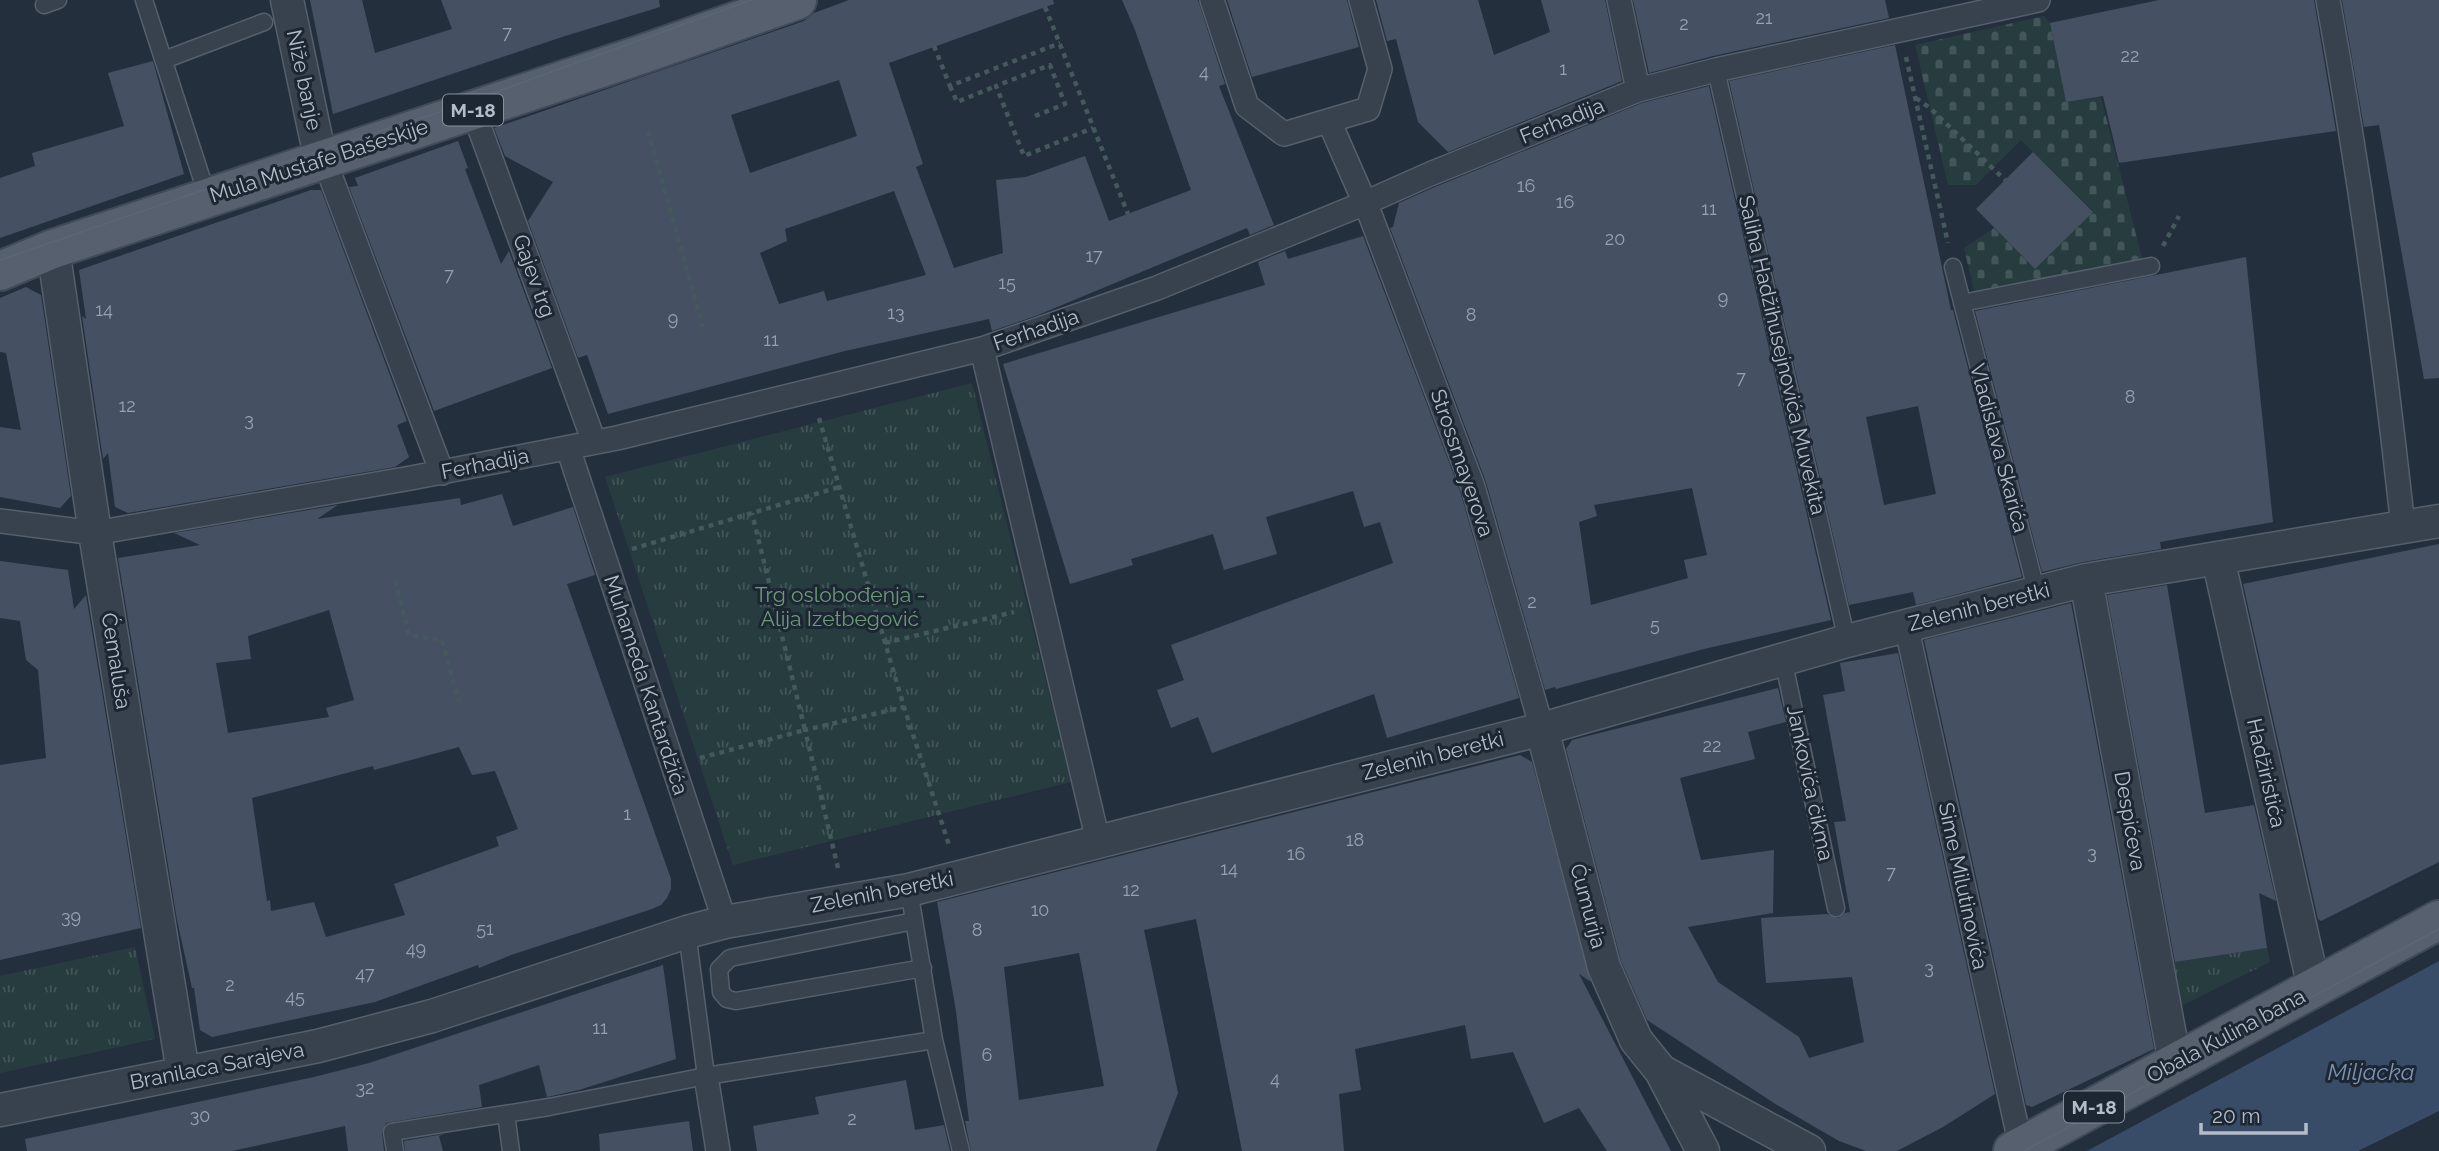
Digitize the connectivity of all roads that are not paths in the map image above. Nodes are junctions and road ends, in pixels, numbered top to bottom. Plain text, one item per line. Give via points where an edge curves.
1 (144, 0) edge
2 (287, 0) edge
3 (797, 0) edge
4 (1212, 0) edge
5 (1361, 0) edge
6 (1619, 0) edge
7 (2038, 0) edge
8 (2328, 0) edge
9 (264, 22) dead end
10 (164, 60) junction
11 (1716, 70) junction
12 (1638, 90) junction
13 (473, 110) junction
14 (1329, 121) junction
15 (324, 159) junction
16 (208, 198) junction
17 (1365, 203) junction
18 (53, 249) junction
19 (2151, 266) dead end
20 (1954, 267) road end
21 (0, 271) edge
22 (1962, 303) junction
23 (982, 349) junction
24 (594, 442) junction
25 (568, 447) junction
26 (442, 473) junction
27 (0, 521) edge
28 (2439, 521) edge
29 (2403, 527) junction
30 (95, 533) junction
31 (2218, 558) junction
32 (2086, 580) junction
33 (2037, 593) junction
34 (1906, 625) junction
35 (1847, 640) junction
36 (1783, 659) junction
37 (1542, 729) junction
38 (1098, 841) junction
39 (909, 890) junction
40 (1836, 908) dead end
41 (2439, 920) edge
42 (914, 921) junction
43 (725, 922) junction
44 (687, 932) junction
45 (923, 968) junction
46 (2314, 988) junction
47 (432, 1016) joint
48 (934, 1040) junction
49 (2175, 1063) junction
50 (1661, 1071) junction
51 (183, 1072) junction
52 (706, 1076) junction
53 (0, 1110) edge
54 (506, 1114) junction
55 (2017, 1149) edge
56 (395, 1151) edge
57 (511, 1151) edge
58 (718, 1151) edge
59 (961, 1151) edge
60 (1703, 1151) edge
61 (1809, 1151) edge

1 - 10 lane
2 - 15 street, Niže banje
3 - 13 main road, Mula Mustafe Bašeskije / M-18
4 - 14 street via 1247,106 1284,134
5 - 14 street via 1380,69 1368,109
6 - 12 street
7 - 11 street, Ferhadija
8 - 29 street via 2349,116
9 - 10 lane
10 - 16 lane
11 - 12 street, Ferhadija
11 - 35 lane, Saliha Hadžihusejnovića Muvekita
12 - 17 street, Ferhadija
13 - 15 main road, Mula Mustafe Bašeskije / M-18
13 - 24 street, Gajev trg
14 - 17 street, Strossmayerova
15 - 16 main road, Mula Mustafe Bašeskije / M-18
15 - 26 street
16 - 18 main road, Mula Mustafe Bašeskije / M-18
17 - 23 street, Ferhadija via 1157,288
17 - 37 street, Strossmayerova via 1474,487
18 - 21 main road, Mula Mustafe Bašeskije / M-18
18 - 30 street, Ćemaluša
19 - 22 lane
20 - 22 lane, Vladislava Skarića
22 - 33 lane, Vladislava Skarića
23 - 24 street, Ferhadija
23 - 38 street
24 - 25 street, Ferhadija
25 - 26 street, Ferhadija
25 - 43 street, Muhameda Kantardžića
26 - 30 street, Ferhadija
27 - 30 street, Ferhadija
28 - 29 street, Zelenih beretki
29 - 31 street, Zelenih beretki
30 - 51 street, Ćemaluša
31 - 32 street, Zelenih beretki
31 - 46 street, Hadžiristića
32 - 33 street, Zelenih beretki
32 - 49 street, Despićeva
33 - 34 street, Zelenih beretki
34 - 35 street, Zelenih beretki
34 - 55 street, Sime Milutinovića
35 - 36 street, Zelenih beretki
36 - 37 street, Zelenih beretki
36 - 40 lane, Jankovića čikma
37 - 38 street, Zelenih beretki
37 - 50 street, Ćumurija via 1604,967 1636,1040
38 - 39 street, Zelenih beretki
39 - 42 lane
39 - 43 street, Zelenih beretki
41 - 46 main road, Obala Kulina bana / M-18
42 - 45 lane
42 - 45 lane via 730,958 719,969 721,992 736,1001
43 - 44 street, Zelenih beretki
44 - 47 street, Zelenih beretki
44 - 52 lane
45 - 48 lane
46 - 49 main road, Obala Kulina bana / M-18
47 - 51 street, Branilaca Sarajeva via 318,1046
48 - 52 lane
48 - 59 lane
49 - 55 main road, Obala Kulina bana / M-18
50 - 60 street, Ćumurija
50 - 61 street, Ćumurija
51 - 53 street, Branilaca Sarajeva
52 - 54 lane
52 - 58 street
54 - 56 lane via 392,1132
54 - 57 lane

